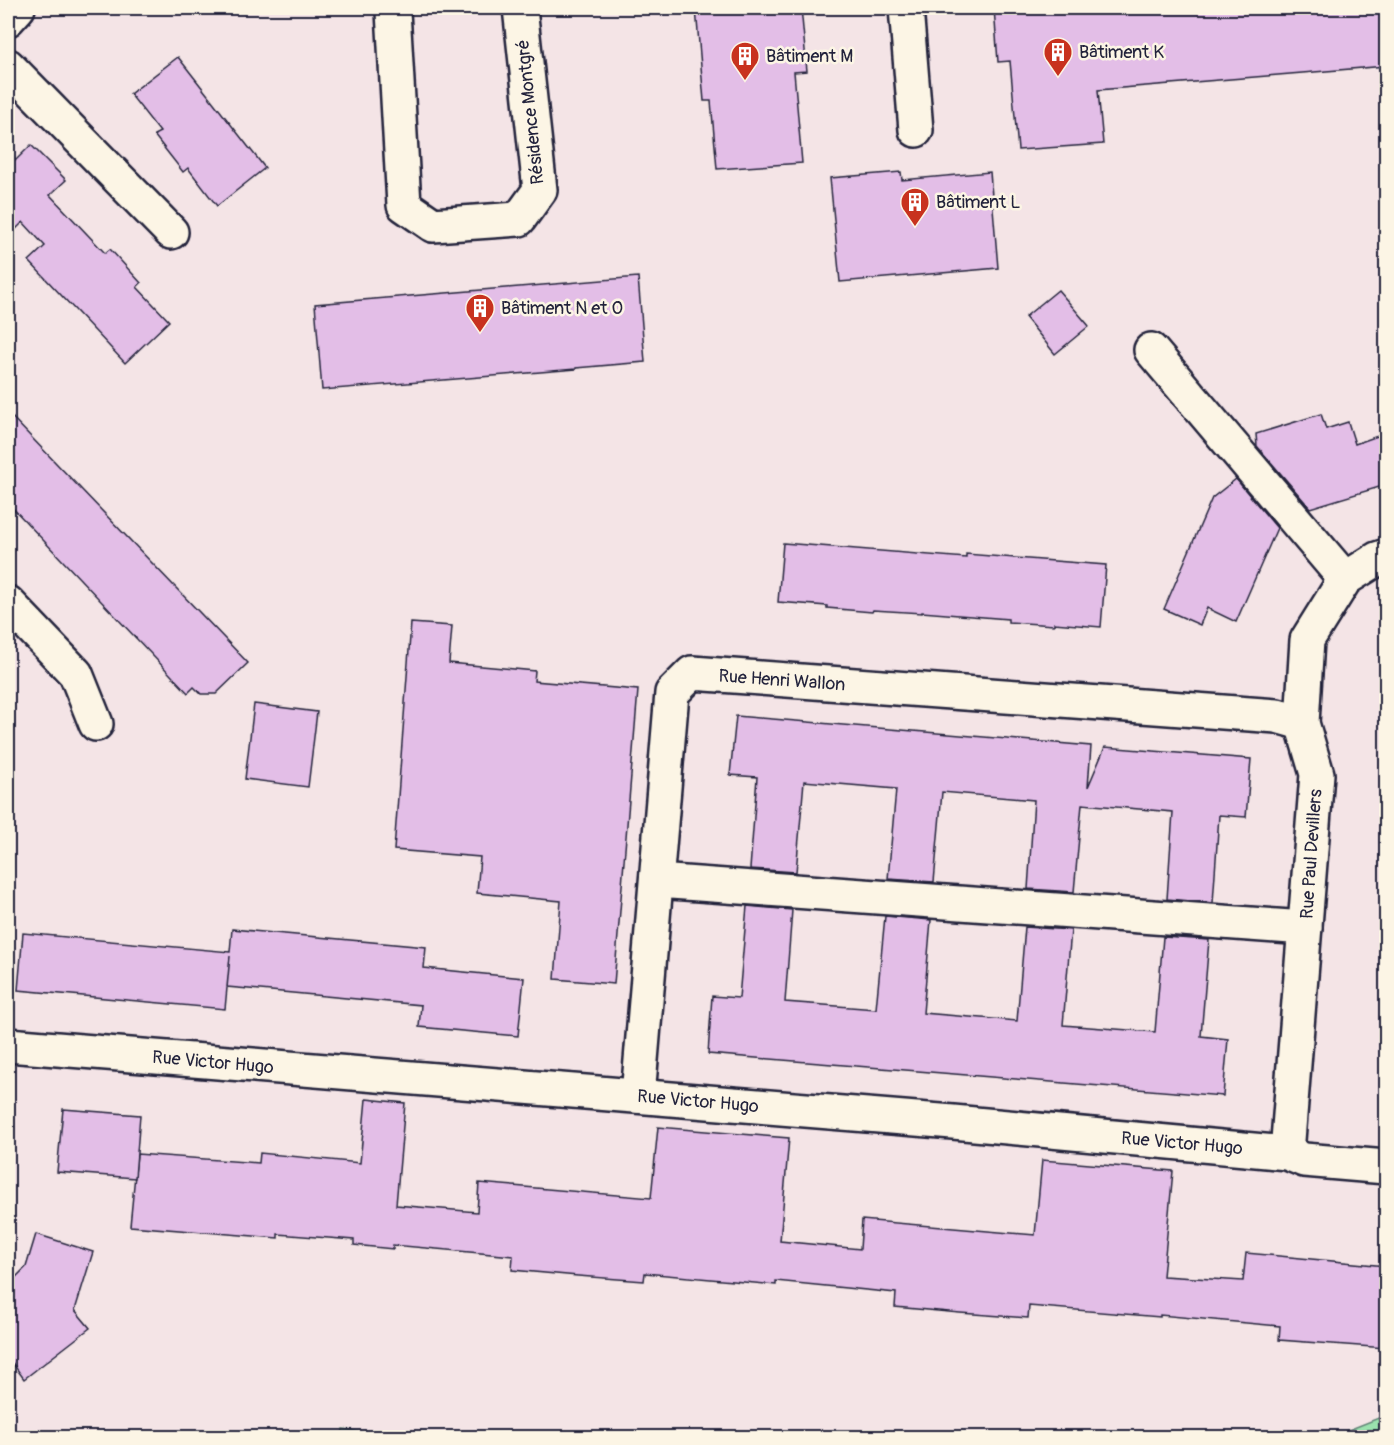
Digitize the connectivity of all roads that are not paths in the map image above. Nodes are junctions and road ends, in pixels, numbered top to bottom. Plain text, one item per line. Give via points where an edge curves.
1 (18, 8) edge
2 (520, 8) edge
3 (906, 8) edge
4 (393, 9) edge
5 (8, 19) edge
6 (8, 66) edge
7 (916, 130) dead end
8 (171, 232) dead end
9 (1151, 350) dead end
10 (1386, 556) edge
11 (1346, 579) junction
12 (8, 603) edge
13 (1302, 723) junction
14 (96, 724) dead end
15 (657, 880) junction
16 (1305, 928) junction
17 (8, 1045) edge
18 (638, 1096) junction
19 (1287, 1154) junction
20 (1386, 1167) edge

1 - 5 street
2 - 4 street, Résidence Montgré via 540,190 519,219 433,225 404,205
3 - 7 street
6 - 8 street
9 - 11 street
10 - 11 street
11 - 13 street, Rue Paul Devillers via 1307,640
12 - 14 street via 76,674
13 - 15 street, Rue Henri Wallon via 1277,716 692,674 672,693
13 - 16 street, Rue Paul Devillers via 1317,774
15 - 16 street
15 - 18 street, Rue Henri Wallon
16 - 19 street, Rue Paul Devillers
17 - 18 street, Rue Victor Hugo
18 - 19 street, Rue Victor Hugo
19 - 20 street, Rue Victor Hugo via 1304,1160

